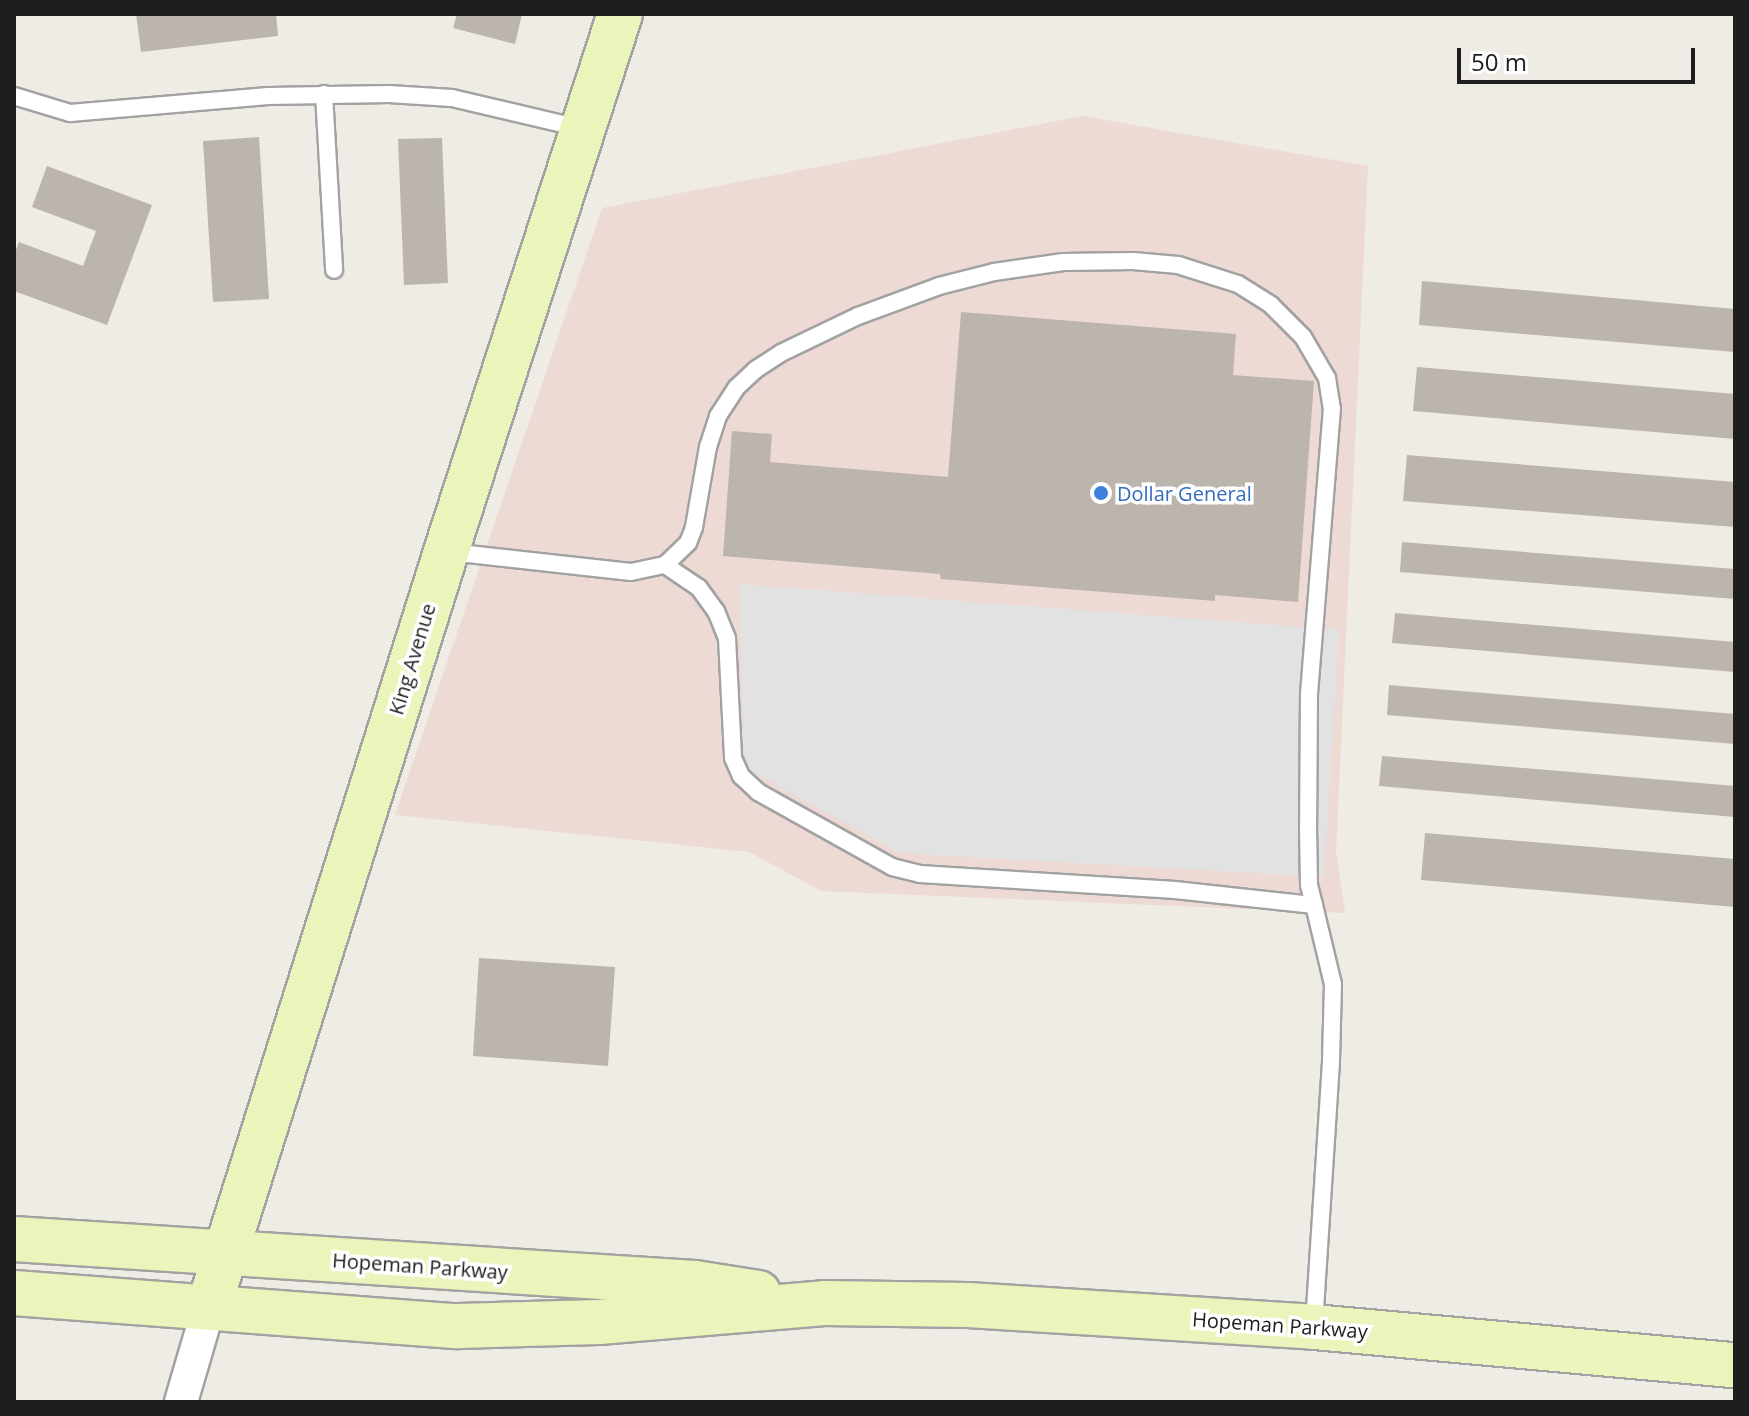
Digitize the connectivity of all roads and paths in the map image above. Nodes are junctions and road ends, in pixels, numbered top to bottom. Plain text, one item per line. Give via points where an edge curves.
1 (620, 14) edge
2 (324, 94) junction
3 (14, 96) edge
4 (581, 129) junction
5 (334, 270) dead end
6 (446, 552) junction
7 (665, 565) junction
8 (1314, 905) junction
9 (14, 1239) edge
10 (226, 1252) junction
11 (14, 1293) edge
12 (824, 1303) junction
13 (209, 1306) junction
14 (1314, 1327) junction
15 (1735, 1365) edge
16 (181, 1402) edge

1 - 4 main road, King Avenue
2 - 3 lane via 70,113
2 - 4 lane via 452,98
2 - 5 lane
4 - 6 main road, King Avenue
6 - 7 lane via 631,572
6 - 10 main road, King Avenue
7 - 8 lane via 699,588 727,638 733,758 741,776 758,792 875,859 920,874 1175,890
7 - 8 lane via 688,543 694,527 718,416 736,388 781,353 872,311 994,272 1063,262 1133,261 1178,265 1238,284 1271,305 1303,337 1327,378 1332,408 1309,695
8 - 14 lane via 1333,984
9 - 10 main road, Hopeman Parkway
10 - 12 main road, Hopeman Parkway via 695,1283
10 - 13 main road, King Avenue
11 - 13 main road, Hopeman Parkway
12 - 13 main road, Hopeman Parkway via 599,1322 458,1326
12 - 14 main road, Hopeman Parkway via 968,1305
13 - 16 street
14 - 15 main road, Hopeman Parkway

